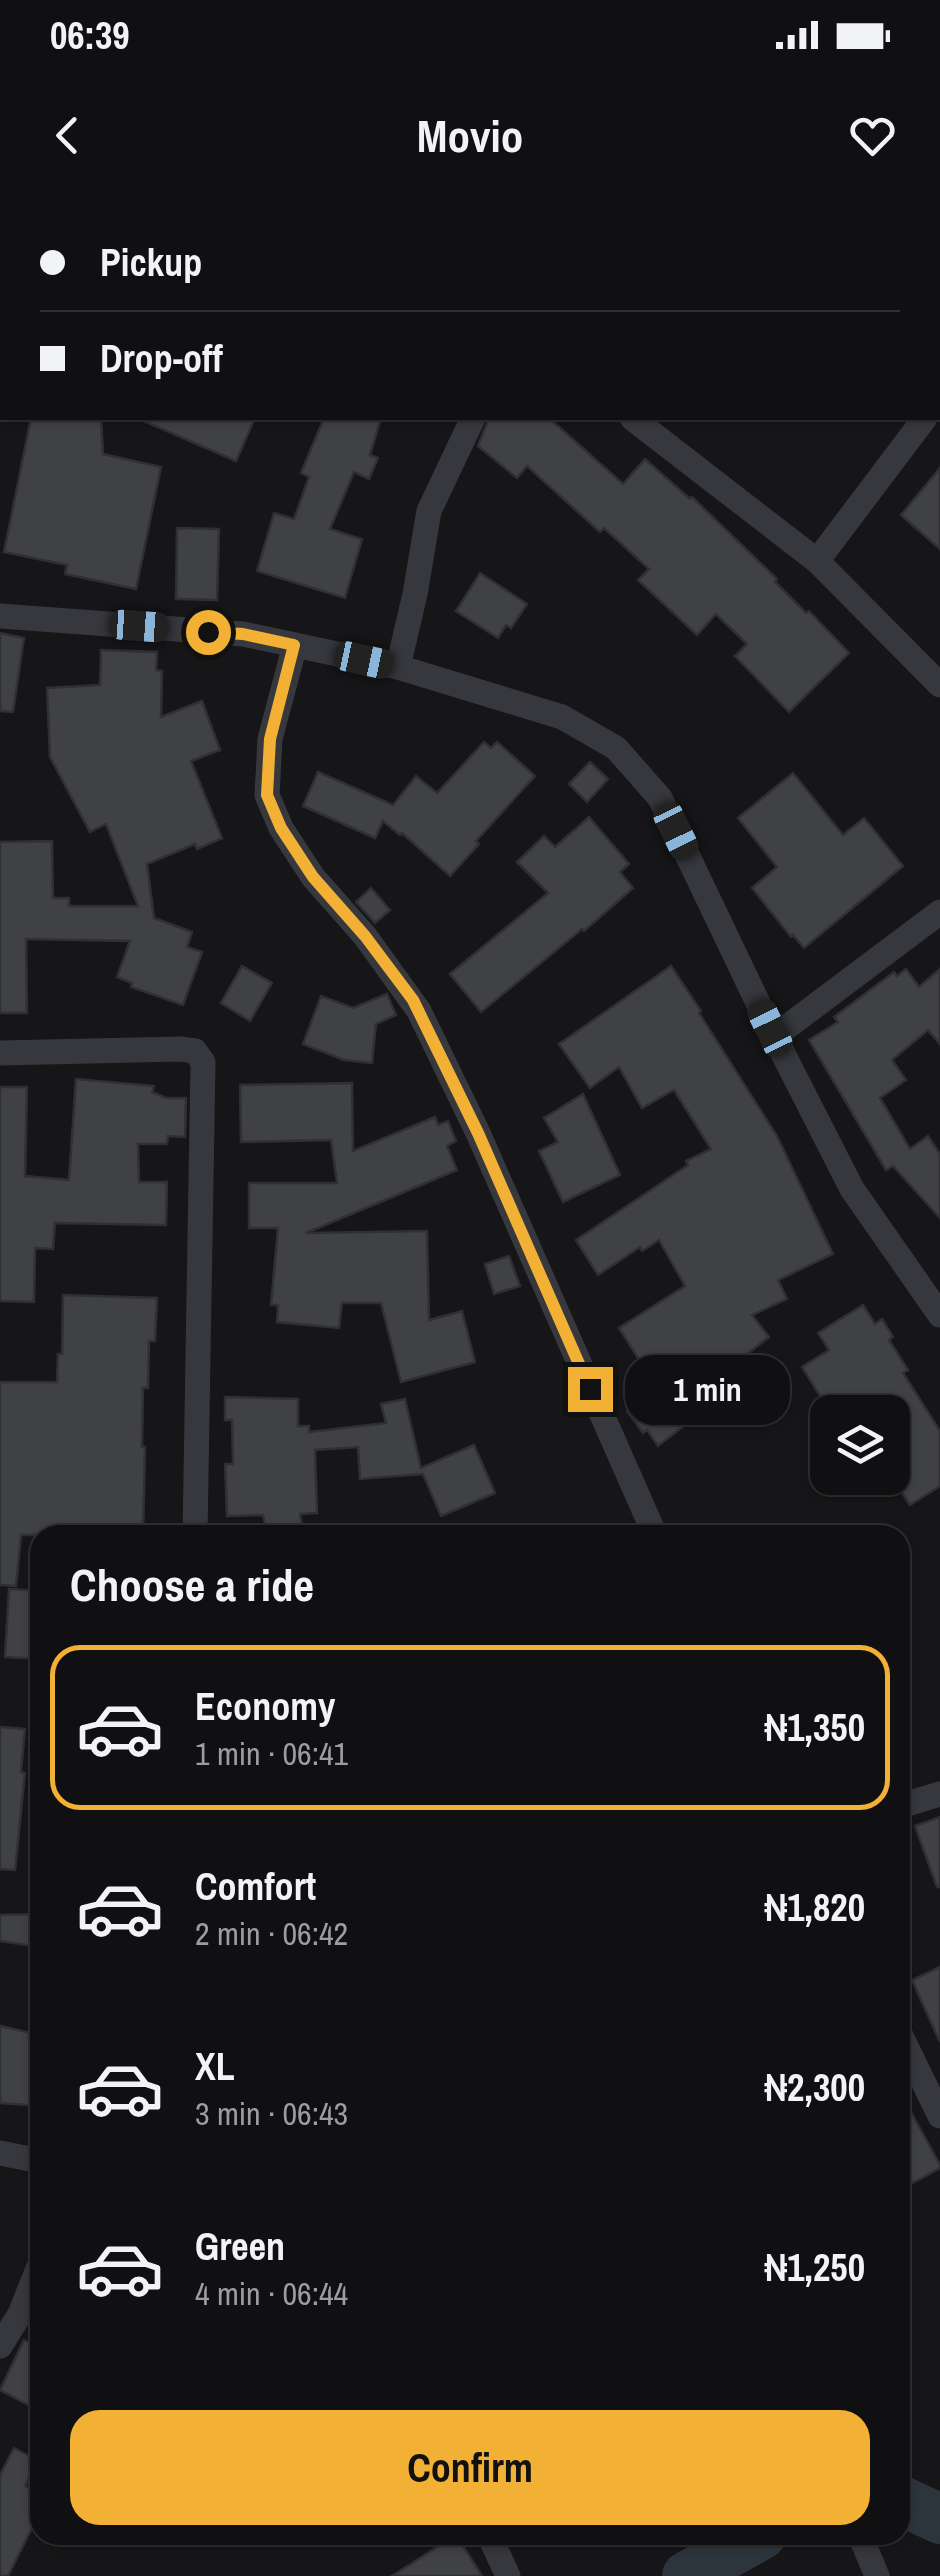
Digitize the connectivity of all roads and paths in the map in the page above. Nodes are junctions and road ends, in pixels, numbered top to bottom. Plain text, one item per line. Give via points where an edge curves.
1 (471, 420) edge
2 (635, 420) edge
3 (923, 420) edge
4 (817, 561) junction
5 (0, 616) edge
6 (294, 645) junction
7 (398, 667) junction
8 (940, 685) edge
9 (940, 912) edge
10 (774, 1036) junction
11 (0, 1052) edge
12 (940, 1315) edge
13 (195, 1525) edge
14 (650, 1525) edge
15 (940, 1794) edge
16 (910, 1803) edge
17 (910, 2054) edge
18 (939, 2112) edge
19 (0, 2153) edge
20 (30, 2159) edge
21 (30, 2289) edge
22 (0, 2346) edge
23 (494, 2545) edge
24 (864, 2545) edge
25 (508, 2576) edge
26 (878, 2576) edge

1 - 7 street via 429,512
2 - 4 street
3 - 4 street
4 - 8 street
5 - 6 street via 243,634
6 - 7 street
6 - 14 street via 270,739 267,795 313,877 419,1011
7 - 10 street via 562,717 616,748 660,798
9 - 10 street
10 - 12 street via 852,1189
11 - 13 street via 180,1049 203,1062
15 - 16 street
17 - 18 street
19 - 20 street
21 - 22 street
23 - 25 street
24 - 26 street

